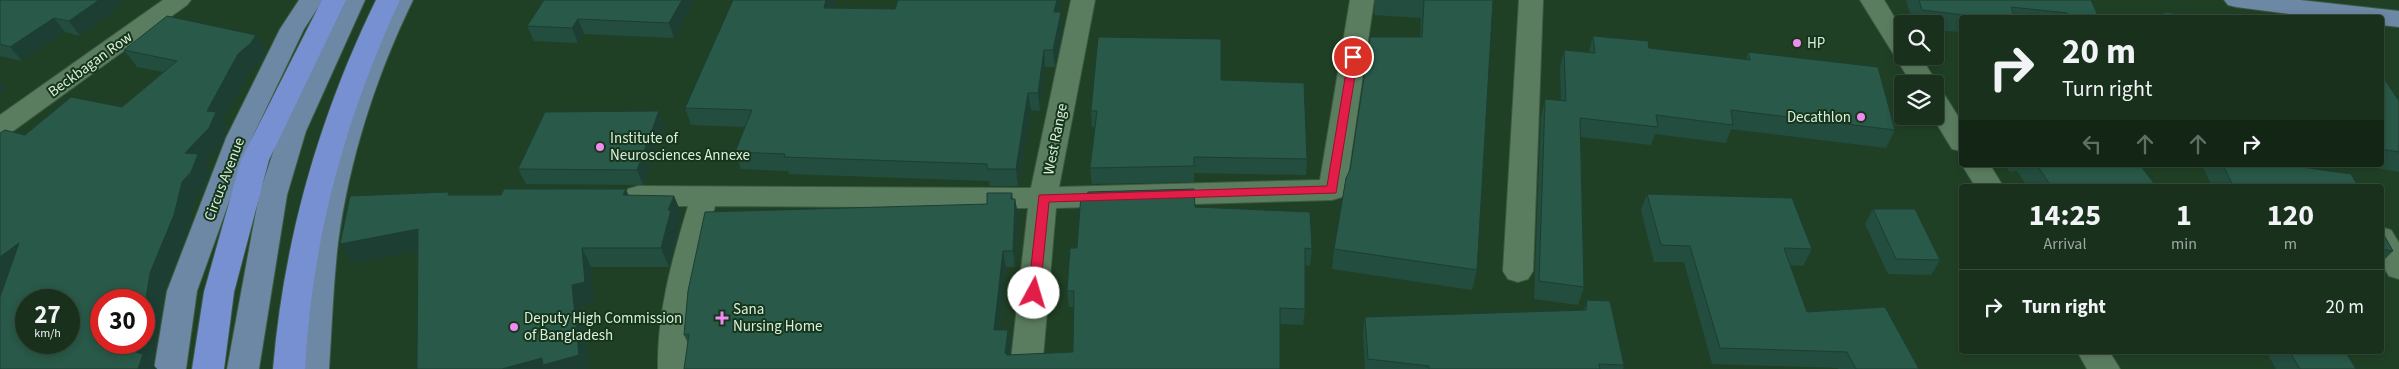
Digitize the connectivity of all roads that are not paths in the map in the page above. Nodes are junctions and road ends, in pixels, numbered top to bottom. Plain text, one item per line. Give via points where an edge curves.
1 (179, 0) edge
2 (310, 0) edge
3 (334, 0) edge
4 (354, 0) edge
5 (388, 0) edge
6 (401, 0) edge
7 (1082, 0) edge
8 (1362, 0) edge
9 (1530, 0) edge
10 (1872, 0) edge
11 (2236, 0) edge
12 (2365, 15) edge
13 (2384, 17) edge
14 (2399, 19) edge
15 (1894, 36) edge
16 (1944, 115) edge
17 (0, 128) edge
18 (1959, 139) edge
19 (1977, 167) edge
20 (1988, 184) edge
21 (610, 196) edge
22 (704, 197) junction
23 (1043, 198) junction
24 (359, 203) edge
25 (331, 205) junction
26 (2384, 243) edge
27 (2399, 270) edge
28 (1518, 271) dead end
29 (2384, 274) edge
30 (2094, 354) edge
31 (170, 369) edge
32 (208, 369) edge
33 (243, 369) edge
34 (289, 369) edge
35 (314, 369) edge
36 (674, 369) edge
37 (1026, 369) edge
38 (2104, 369) edge

1 - 17 street, Beckbagan Row
2 - 31 main road, Circus Avenue via 292,29 239,138 182,291
3 - 32 highway via 255,160 219,292
4 - 33 main road via 293,130 273,195
5 - 34 highway via 355,73 304,240
6 - 25 main road via 384,36 342,151
7 - 23 street, West Range
8 - 23 street via 1332,190
9 - 28 street
10 - 15 street
11 - 12 main road
13 - 14 main road
16 - 18 street
19 - 20 street
21 - 22 street
22 - 23 street
22 - 36 street via 681,282 672,354
23 - 37 street, West Range
24 - 25 street
25 - 35 main road via 324,243
26 - 27 street
27 - 29 street via 2393,275
30 - 38 street

